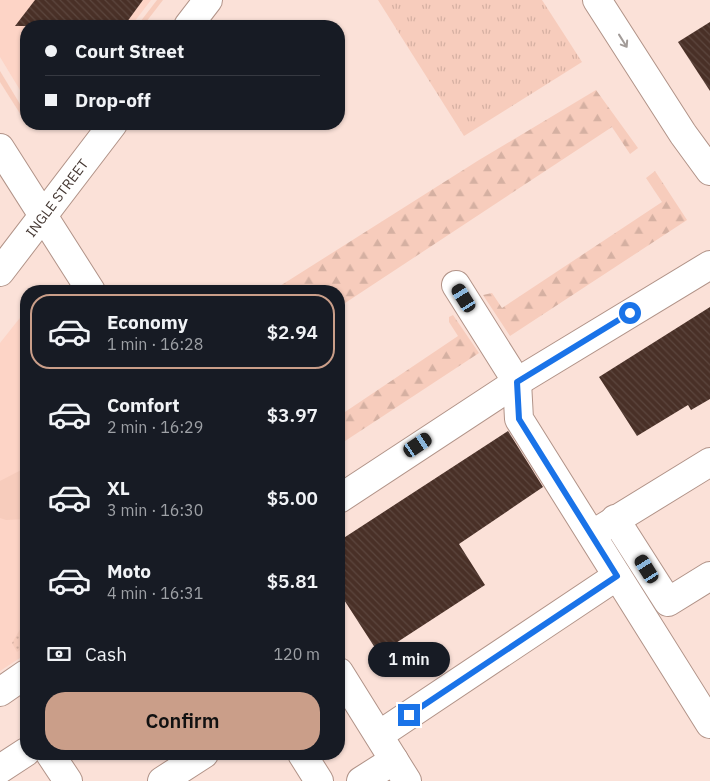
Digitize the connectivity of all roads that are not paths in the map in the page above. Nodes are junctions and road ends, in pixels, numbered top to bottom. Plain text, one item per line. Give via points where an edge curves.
1 (208, 0) edge
2 (597, 0) edge
3 (193, 20) edge
4 (108, 130) edge
5 (0, 148) edge
6 (710, 171) edge
7 (43, 217) junction
8 (710, 265) edge
9 (0, 272) edge
10 (456, 284) dead end
11 (87, 285) edge
12 (517, 382) junction
13 (710, 462) edge
14 (345, 495) edge
15 (615, 519) junction
16 (591, 536) junction
17 (617, 576) junction
18 (710, 576) edge
19 (20, 678) edge
20 (345, 681) edge
21 (0, 692) edge
22 (710, 724) edge
23 (379, 735) junction
24 (20, 756) edge
25 (54, 760) edge
26 (195, 760) edge
27 (306, 760) edge
28 (0, 769) edge
29 (401, 771) edge
30 (68, 781) edge
31 (162, 781) edge
32 (319, 781) edge
33 (362, 781) edge

1 - 3 street
2 -> 6 street
4 - 7 street, INGLE STREET
5 - 7 street
7 - 9 street, INGLE STREET
7 - 11 street
8 - 12 street
10 - 12 street
12 - 14 street
12 - 16 street via 519,419
13 - 15 street
15 - 16 street
15 - 18 street via 668,602
16 - 17 street
17 - 22 street
17 - 23 street
19 - 21 street
20 - 23 street
23 - 29 street
24 - 28 street
25 - 30 street
26 - 31 street
27 - 32 street
29 - 33 street

